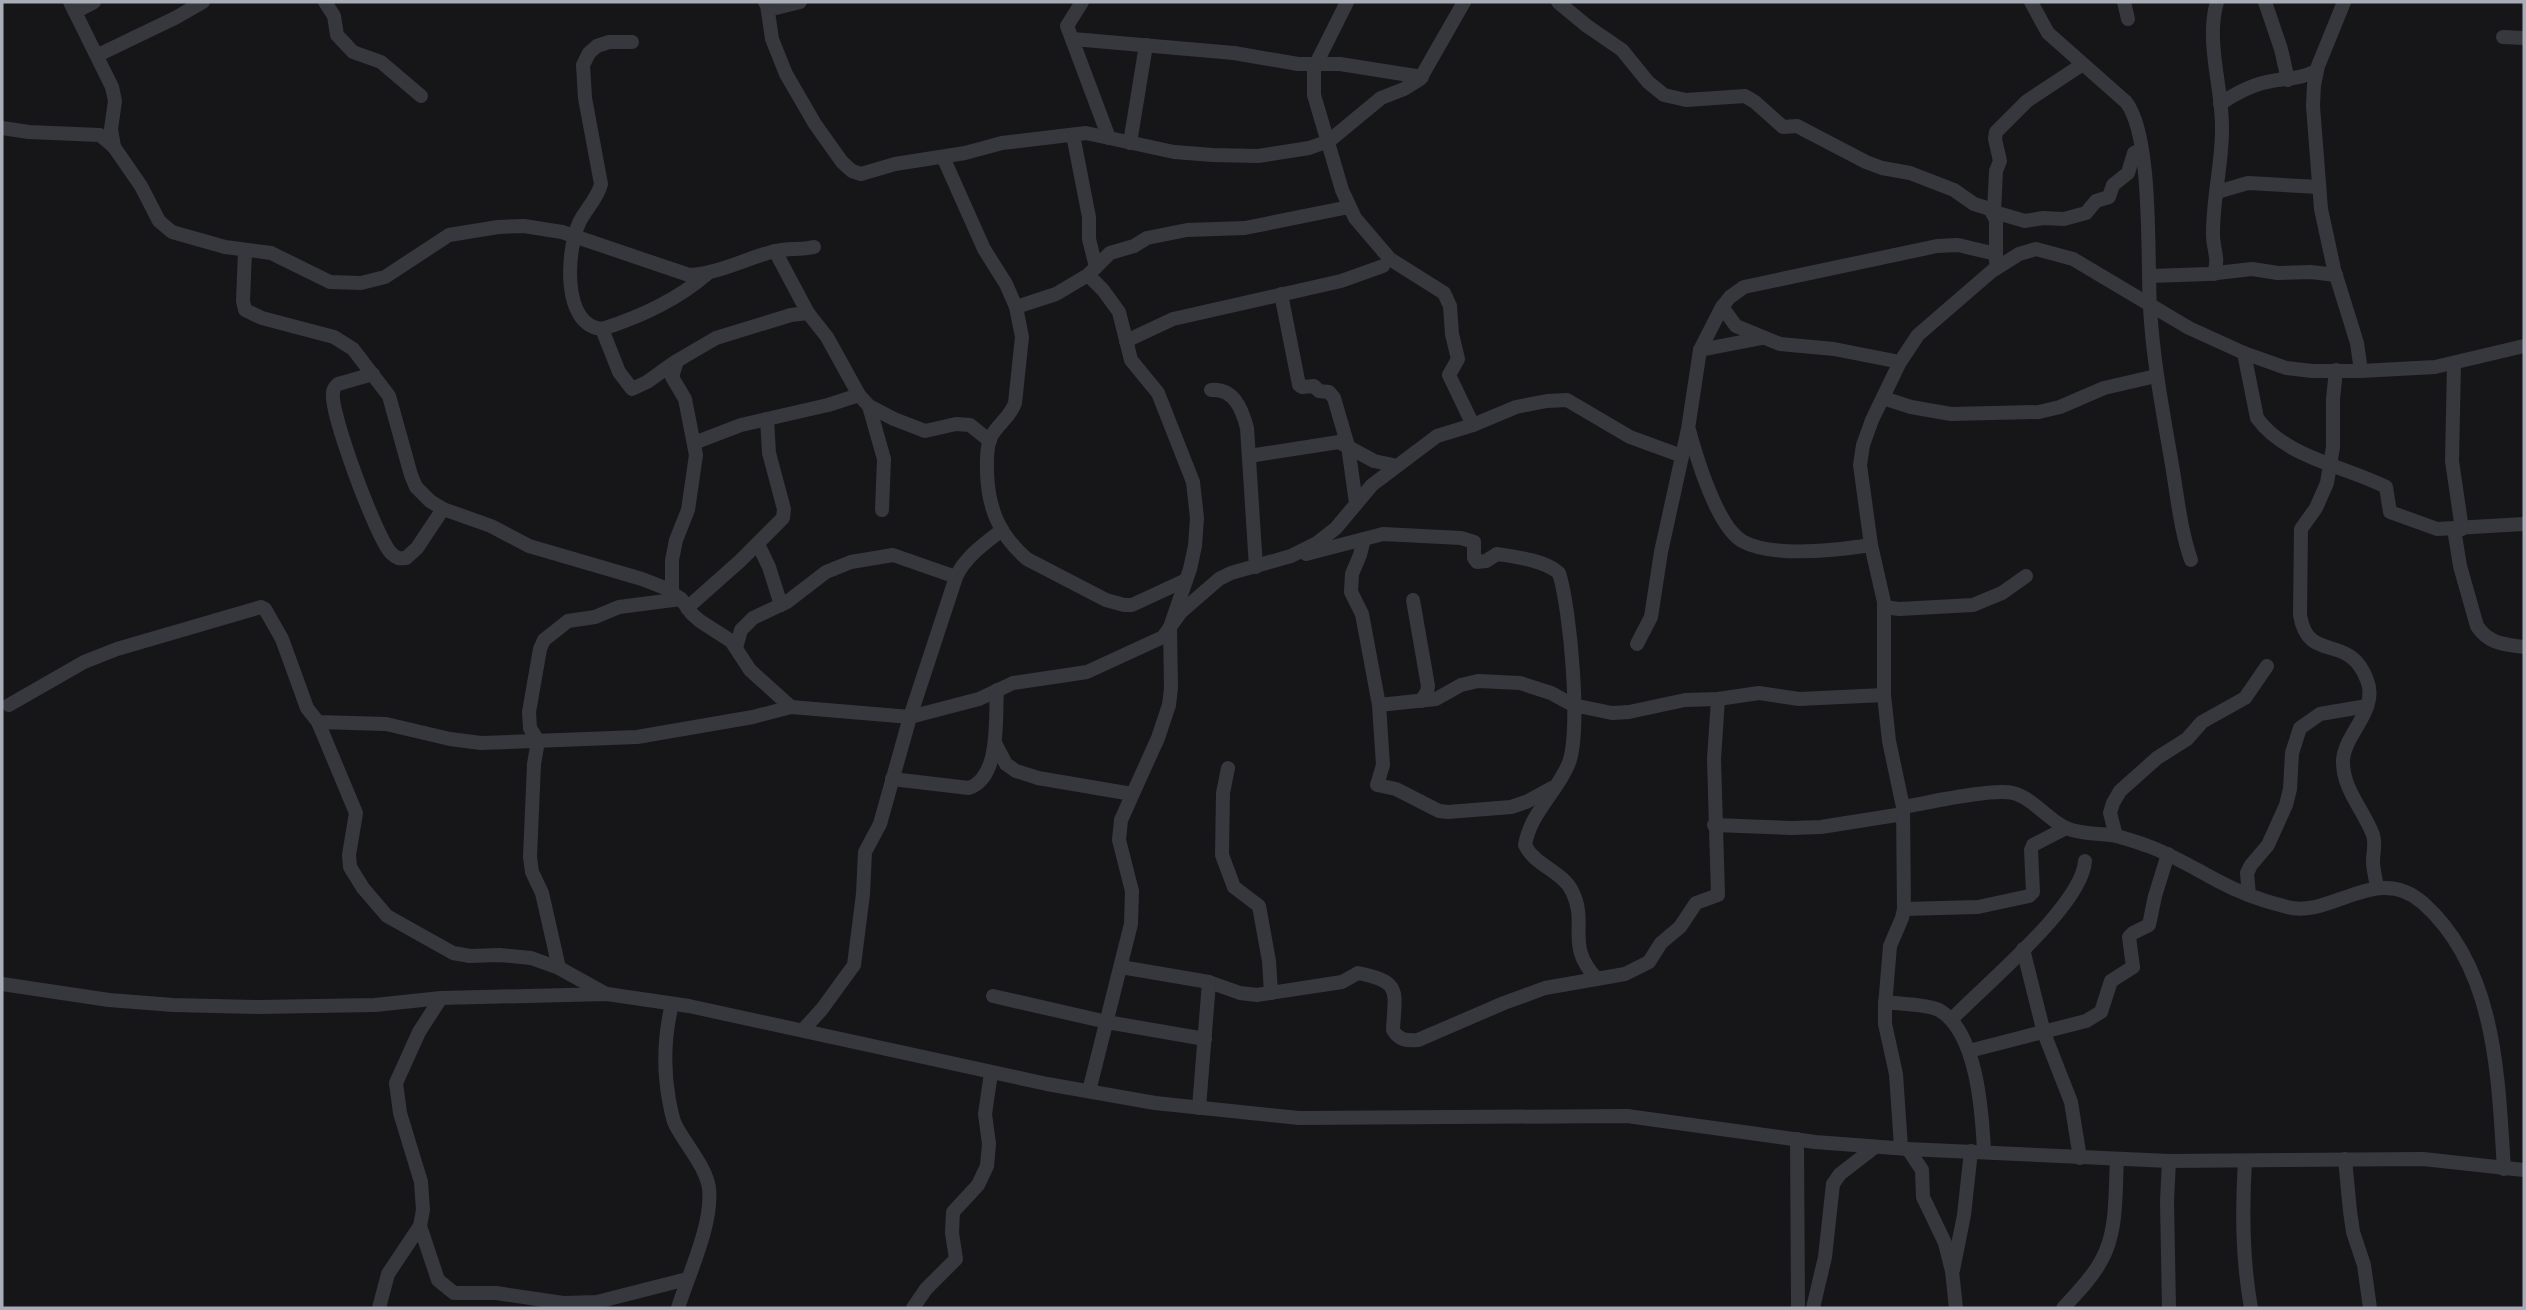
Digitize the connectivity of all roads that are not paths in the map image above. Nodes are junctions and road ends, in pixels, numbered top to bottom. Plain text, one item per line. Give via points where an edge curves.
1 (94, 2) edge
2 (325, 2) edge
3 (800, 2) edge
4 (1082, 2) edge
5 (1347, 2) edge
6 (1464, 2) edge
7 (1558, 2) edge
8 (1572, 2) edge
9 (2031, 2) edge
10 (2124, 2) edge
11 (2217, 2) edge
12 (2265, 2) edge
13 (2344, 2) edge
14 (766, 3) edge
15 (71, 4) edge
16 (193, 4) edge
17 (1578, 17) junction
18 (2128, 19) dead end
19 (2503, 37) dead end
20 (2524, 37) edge
21 (1073, 39) junction
22 (632, 42) dead end
23 (1146, 45) junction
24 (98, 55) junction
25 (2083, 64) junction
26 (1316, 65) junction
27 (2316, 71) junction
28 (1422, 77) junction
29 (2288, 80) junction
30 (421, 96) dead end
31 (2220, 104) junction
32 (2, 128) edge
33 (1073, 135) junction
34 (1109, 138) junction
35 (1329, 141) junction
36 (1130, 143) junction
37 (114, 147) junction
38 (2141, 150) junction
39 (943, 157) junction
40 (2319, 187) junction
41 (2217, 192) junction
42 (1349, 206) junction
43 (1994, 212) junction
44 (575, 237) junction
45 (814, 247) dead end
46 (245, 251) junction
47 (775, 251) junction
48 (1996, 261) junction
49 (1383, 266) dead end
50 (1092, 271) junction
51 (710, 272) junction
52 (2214, 274) junction
53 (2336, 275) junction
54 (2150, 276) junction
55 (1281, 294) junction
56 (2150, 306) junction
57 (1016, 307) junction
58 (1722, 307) junction
59 (808, 313) junction
60 (602, 329) junction
61 (1762, 338) junction
62 (1126, 341) junction
63 (2524, 346) edge
64 (1700, 350) junction
65 (2244, 353) junction
66 (677, 361) junction
67 (1900, 362) junction
68 (2454, 363) junction
69 (2336, 370) junction
70 (2361, 371) junction
71 (373, 374) junction
72 (2156, 376) junction
73 (1211, 390) dead end
74 (1883, 398) junction
75 (864, 400) junction
76 (767, 419) junction
77 (1473, 425) junction
78 (1688, 429) junction
79 (990, 441) junction
80 (694, 443) junction
81 (1348, 446) junction
82 (1249, 456) junction
83 (1682, 456) junction
84 (1393, 465) dead end
85 (2330, 466) junction
86 (1356, 503) junction
87 (443, 509) junction
88 (882, 510) dead end
89 (2524, 524) edge
90 (2458, 529) junction
91 (1002, 530) junction
92 (1364, 538) junction
93 (758, 544) junction
94 (1871, 545) junction
95 (1291, 556) junction
96 (2191, 560) dead end
97 (1256, 568) junction
98 (2026, 576) dead end
99 (956, 577) junction
100 (1186, 580) junction
101 (680, 600) junction
102 (1413, 600) dead end
103 (781, 605) junction
104 (1884, 607) junction
105 (1170, 627) junction
106 (1637, 644) dead end
107 (2524, 647) edge
108 (736, 648) junction
109 (2267, 666) dead end
110 (997, 690) junction
111 (1884, 695) junction
112 (1718, 699) junction
113 (1421, 701) junction
114 (9, 705) dead end
115 (1379, 705) junction
116 (1573, 705) junction
117 (2367, 706) junction
118 (791, 707) junction
119 (910, 717) junction
120 (318, 722) junction
121 (538, 741) junction
122 (995, 743) junction
123 (1228, 768) dead end
124 (892, 779) junction
125 (1556, 786) junction
126 (1132, 794) junction
127 (1903, 810) junction
128 (1714, 825) junction
129 (2066, 828) junction
130 (2116, 836) junction
131 (2168, 854) junction
132 (2085, 861) dead end
133 (2377, 888) junction
134 (2249, 895) junction
135 (1904, 909) junction
136 (2023, 949) junction
137 (1121, 967) junction
138 (559, 968) junction
139 (1597, 979) junction
140 (1209, 982) junction
141 (2, 984) edge
142 (1271, 993) junction
143 (607, 994) junction
144 (993, 996) dead end
145 (440, 998) junction
146 (1885, 1002) junction
147 (672, 1004) junction
148 (1951, 1020) junction
149 (1107, 1022) junction
150 (803, 1030) junction
151 (2044, 1033) junction
152 (1205, 1040) junction
153 (1969, 1051) junction
154 (991, 1073) junction
155 (1088, 1091) junction
156 (1199, 1108) junction
157 (1797, 1139) junction
158 (1875, 1147) junction
159 (1904, 1148) junction
160 (1977, 1151) junction
161 (2080, 1158) junction
162 (2118, 1159) junction
163 (2345, 1159) junction
164 (2169, 1161) junction
165 (2245, 1161) junction
166 (2504, 1169) junction
167 (2524, 1170) edge
168 (420, 1226) junction
169 (1952, 1271) junction
170 (687, 1279) junction
171 (2364, 1306) edge
172 (379, 1308) edge
173 (678, 1308) edge
174 (913, 1308) edge
175 (1798, 1308) edge
176 (1813, 1308) edge
177 (1955, 1308) edge
178 (2063, 1308) edge
179 (2169, 1308) edge
180 (2251, 1308) edge

1 - 15 street
2 - 30 street via 334,16 337,35 353,52 381,62
3 - 14 street via 776,8
4 - 21 street via 1067,23
5 - 26 street
6 - 28 street
7 - 17 street
8 - 17 street
9 - 25 street via 2047,32
10 - 18 street
11 - 31 street via 2213,29
12 - 29 street
13 - 27 street
14 - 39 street via 772,39 786,74 849,169 861,174
15 - 24 street
16 - 24 street via 156,28
17 - 43 street via 1622,50 1653,87 1668,97 1745,96 1783,127 1797,125 1866,162 1954,190
19 - 20 street
21 - 23 street
21 - 34 street
22 - 44 street via 597,46 583,65 601,184
23 - 26 street
23 - 36 street
24 - 37 street via 115,95
25 - 38 street via 2132,110
25 - 43 street via 2027,101 1996,132 2000,161
26 - 28 street via 1340,64
26 - 35 street via 1314,95
27 - 29 street
27 - 40 street via 2313,106
28 - 35 street via 1374,102
29 - 31 street via 2251,86
31 - 41 street
32 - 37 street via 93,134
33 - 34 street
33 - 39 street via 1002,143
33 - 50 street via 1089,217
34 - 36 street
35 - 36 street via 1294,151 1239,156 1174,152
35 - 42 street
37 - 46 street via 163,226
38 - 43 street via 2134,152 2130,170 2113,185 2109,197 2096,201 2086,213 2025,221
38 - 54 street
39 - 57 street
40 - 41 street via 2248,183
40 - 53 street
41 - 52 street
42 - 50 street via 1245,228 1160,235 1110,253
42 - 77 street via 1390,259 1448,298 1458,359 1449,375
43 - 48 street
44 - 46 street via 524,226 458,233 443,238 391,274 361,283 330,282 271,253
44 - 51 street via 688,275
44 - 60 street via 571,283 575,307 587,322
45 - 47 street
46 - 71 street via 243,301 247,312 340,339
47 - 51 street
47 - 59 street
48 - 56 street via 2029,250 2051,252 2090,268
48 - 58 street via 1958,245 1922,248 1744,287
48 - 67 street via 1918,335
49 - 55 street
50 - 57 street via 1056,294
50 - 62 street via 1122,316
51 - 60 street via 663,304
52 - 53 street via 2252,269
52 - 54 street
53 - 70 street
54 - 56 street
55 - 62 street via 1172,319
55 - 81 street via 1299,385 1333,395
56 - 65 street
56 - 72 street
57 - 79 street via 1022,337 1015,403
58 - 61 street via 1736,326
58 - 64 street
59 - 66 street via 716,338
59 - 75 street
60 - 66 street via 631,389
61 - 64 street
61 - 67 street
62 - 100 street via 1132,363 1156,389 1193,482 1196,534
63 - 68 street
64 - 78 street
65 - 69 street via 2298,370
65 - 85 street via 2259,421 2298,451
66 - 80 street via 672,377 684,399
67 - 74 street
68 - 70 street
68 - 90 street via 2452,461
69 - 70 street
69 - 85 street
71 - 87 street via 389,396 416,486
71 - 87 street via 338,384 332,395 367,507 392,554 406,558
72 - 74 street via 2104,388 2039,412 1951,414
72 - 96 street via 2181,528
73 - 82 street via 1231,394 1241,410
74 - 94 street via 1861,455
75 - 76 street
75 - 79 street via 922,430 970,425
75 - 88 street via 884,459
76 - 80 street
76 - 93 street via 769,453 784,509 783,518
77 - 83 street via 1516,407 1565,400 1630,437
77 - 86 street via 1433,439 1372,485
78 - 83 street
78 - 94 street via 1714,501 1729,529 1744,542 1769,549 1812,551
79 - 91 street via 989,501
80 - 101 street via 688,510 672,560
81 - 82 street via 1331,443
81 - 84 street via 1374,461
81 - 86 street
82 - 97 street
83 - 106 street via 1651,617
85 - 90 street via 2386,487 2391,513 2433,529
85 - 117 street via 2322,498 2301,529 2300,615 2311,641 2343,651 2360,664 2369,683
86 - 95 street via 1332,531
87 - 101 street via 529,546 642,579
89 - 90 street
90 - 107 street via 2460,566 2477,626 2493,642
91 - 99 street via 981,545
91 - 100 street via 1018,551 1042,569 1120,605 1131,605
92 - 95 street
92 - 115 street via 1351,592 1362,614
92 - 116 street via 1383,534 1469,539 1475,544 1477,562 1496,554 1557,571 1569,621
93 - 101 street
93 - 103 street
94 - 104 street
95 - 97 street
97 - 105 street via 1219,579
98 - 104 street via 1973,605
99 - 103 street via 893,555 868,558 826,572
99 - 119 street
100 - 105 street
101 - 108 street
101 - 121 street via 620,607 593,618 568,621 549,633 540,649 530,700 530,728
102 - 113 street via 1428,685
103 - 108 street via 750,620 741,630
104 - 111 street
105 - 110 street via 1163,637 1087,672 1013,682
105 - 126 street via 1169,705
108 - 118 street via 750,670
109 - 130 street via 2245,698 2202,722 2120,791 2110,813
110 - 119 street via 974,701
110 - 122 street
111 - 112 street via 1799,699 1760,693
111 - 127 street
112 - 116 street via 1685,700 1622,713
112 - 128 street
113 - 115 street
113 - 116 street via 1440,698 1468,683 1504,681 1551,692
114 - 120 street via 84,662 117,649 262,607 282,639 307,708
115 - 125 street via 1383,765 1379,786 1448,813 1511,807
116 - 125 street via 1570,761
117 - 133 street via 2343,764 2352,798 2374,838
117 - 134 street via 2320,714 2300,727 2286,805 2268,845 2246,873
118 - 119 street
118 - 121 street via 653,735
119 - 124 street
120 - 121 street via 386,724 481,743
120 - 138 street via 356,813 349,865 387,916 453,953 531,958
121 - 138 street via 530,857
122 - 124 street via 987,773 969,788
122 - 126 street via 1006,764 1016,771
123 - 142 street via 1222,855 1234,887 1259,906
124 - 150 street via 879,828 865,852 854,965
125 - 139 street via 1537,814 1525,845 1570,887 1578,913 1578,951
126 - 137 street via 1119,837 1133,894
127 - 128 street via 1821,827
127 - 129 street via 2012,793
127 - 135 street
128 - 139 street via 1718,895 1696,904 1649,962 1625,974
129 - 130 street
129 - 135 street via 2033,845 2033,892 2029,897 1965,908
130 - 131 street
131 - 134 street
131 - 151 street via 2149,925 2129,937 2133,967 2110,981 2101,1012
132 - 136 street via 2070,897
133 - 134 street via 2295,909
133 - 166 street via 2397,890 2423,902 2472,972 2492,1038
135 - 146 street via 1890,946
136 - 148 street
136 - 151 street
137 - 140 street
137 - 149 street
138 - 143 street
139 - 142 street via 1545,988 1410,1041 1393,1030 1395,993 1387,981 1358,973 1342,982
140 - 142 street via 1240,993
140 - 152 street
141 - 145 street via 173,1005 375,1005
143 - 145 street
143 - 147 street
144 - 149 street
145 - 168 street via 396,1085 397,1103 421,1182
146 - 148 street via 1937,1009
146 - 159 street
147 - 150 street
147 - 170 street via 664,1048 668,1096 674,1122 709,1184 710,1196 704,1232
148 - 153 street
149 - 152 street
149 - 155 street
150 - 154 street
151 - 153 street
151 - 161 street via 2071,1102
152 - 156 street
153 - 160 street via 1979,1097
154 - 155 street
154 - 174 street via 985,1114 987,1166 978,1185 953,1212 956,1259
155 - 156 street
156 - 157 street via 1326,1119 1627,1116
157 - 158 street
157 - 175 street
158 - 159 street
158 - 176 street via 1833,1184 1825,1257
159 - 160 street
159 - 169 street via 1922,1170 1923,1197 1945,1243
160 - 161 street
160 - 169 street
161 - 162 street
162 - 164 street
162 - 178 street via 2107,1248
163 - 165 street
163 - 166 street via 2423,1159
163 - 171 street via 2353,1232 2364,1265
164 - 165 street
164 - 179 street
165 - 180 street via 2242,1215
166 - 167 street
168 - 170 street via 438,1280 454,1293 597,1302
168 - 172 street via 388,1274
169 - 177 street
170 - 173 street

